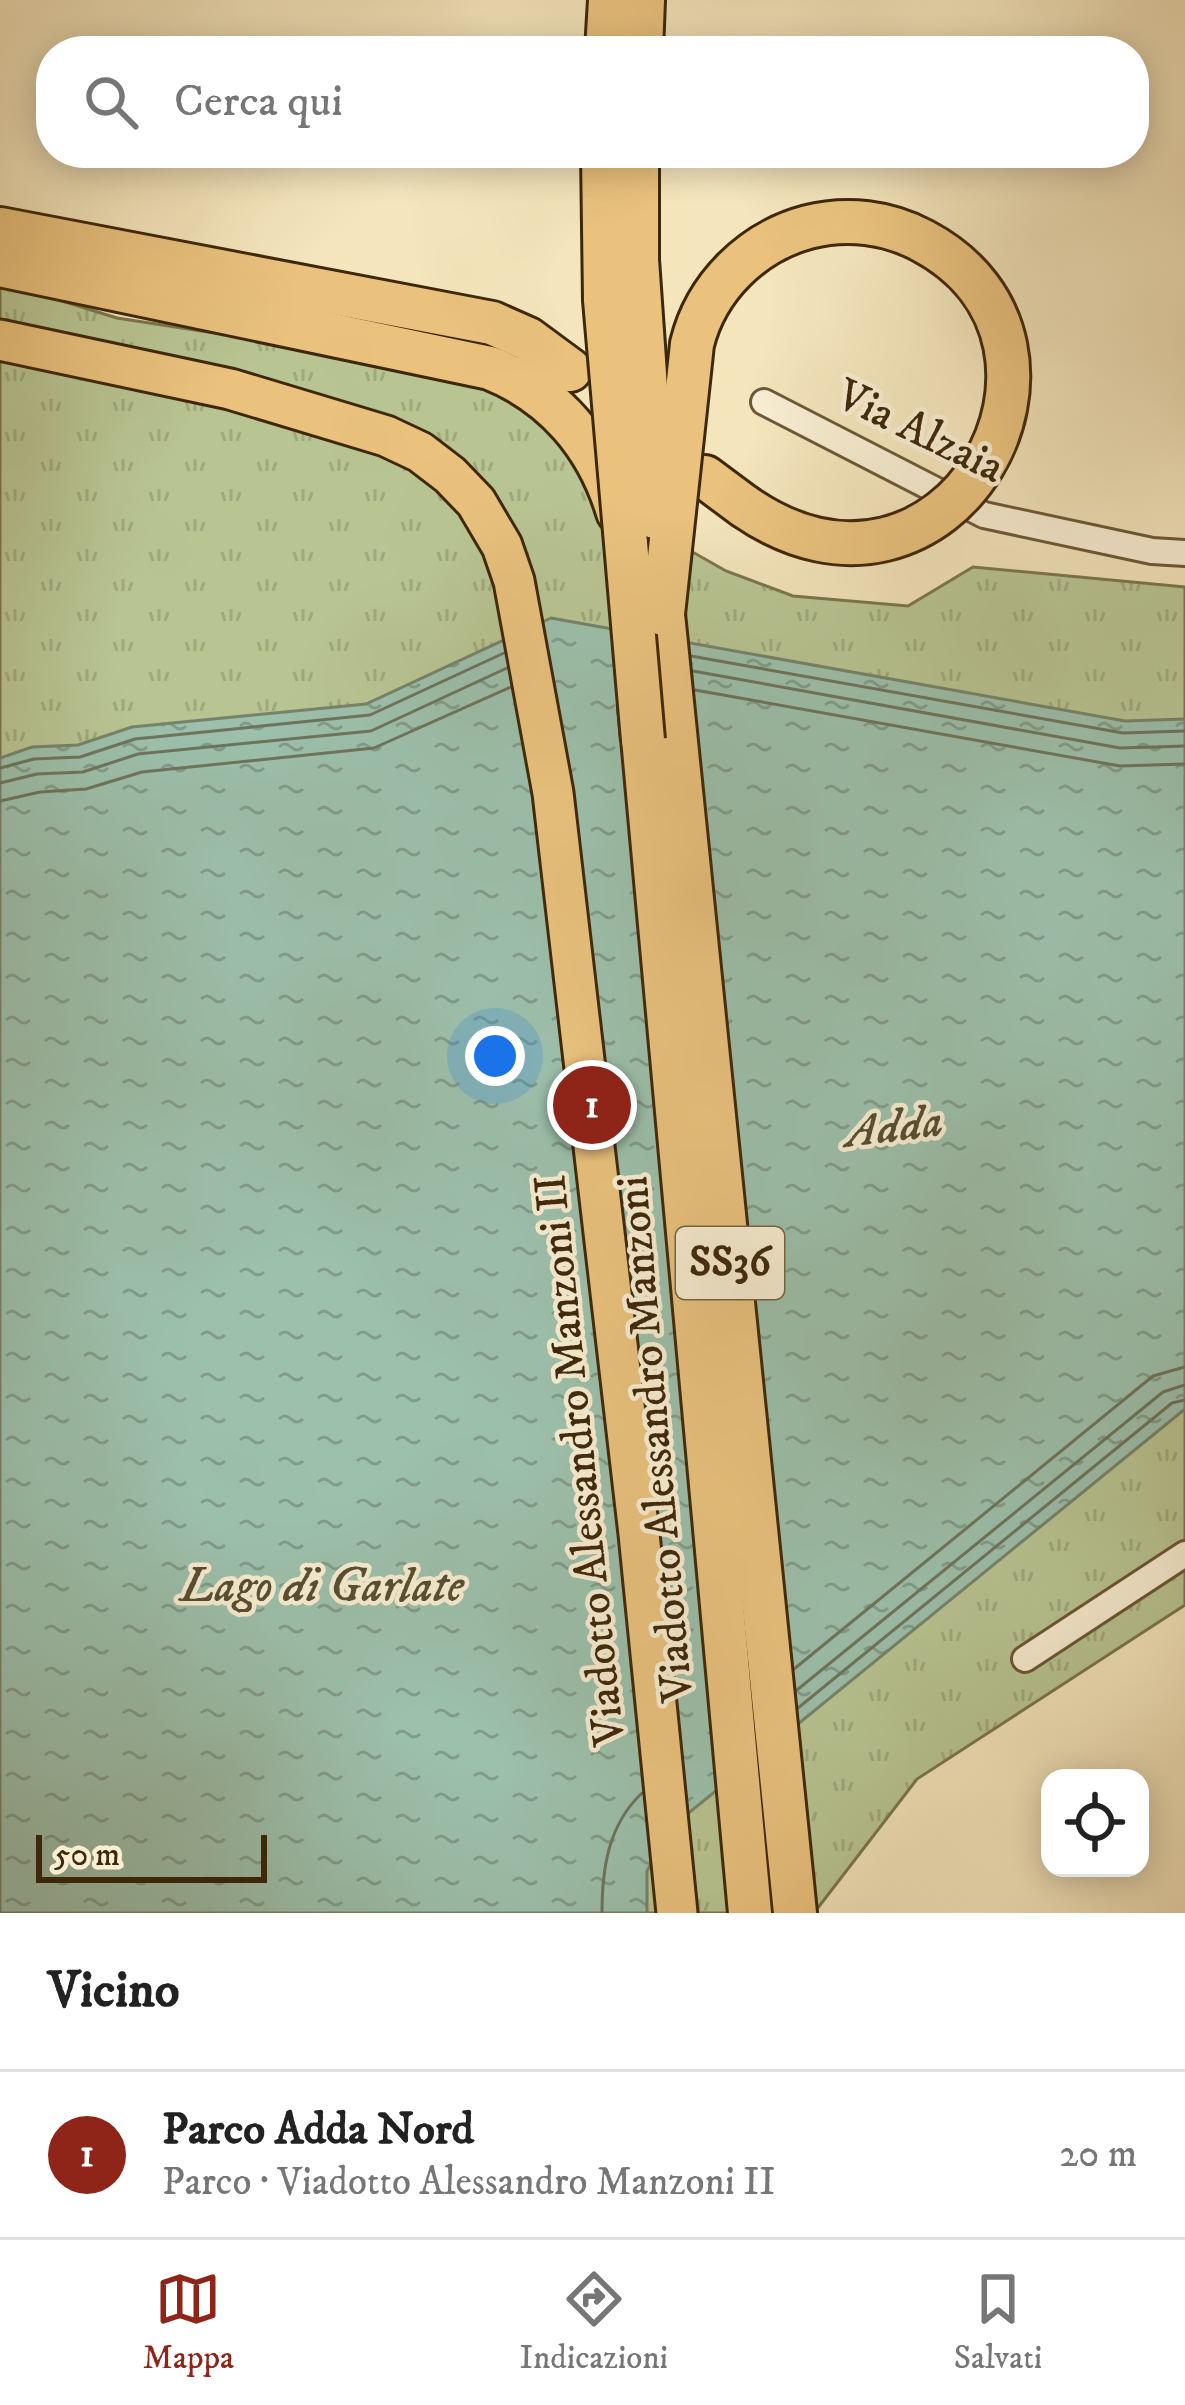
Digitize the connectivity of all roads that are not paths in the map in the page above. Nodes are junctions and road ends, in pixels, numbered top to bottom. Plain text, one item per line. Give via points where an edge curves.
1 (610, 0) edge
2 (643, 0) edge
3 (608, 36) edge
4 (642, 36) edge
5 (603, 168) edge
6 (637, 168) edge
7 (0, 229) edge
8 (0, 266) edge
9 (0, 340) edge
10 (570, 370) dead end
11 (764, 402) dead end
12 (704, 477) dead end
13 (1185, 553) edge
14 (663, 614) junction
15 (643, 740) junction
16 (1185, 1554) edge
17 (1025, 1659) dead end
18 (677, 1913) edge
19 (750, 1913) edge
20 (795, 1913) edge

1 - 3 highway
2 - 4 highway
5 - 15 highway, SS36, bridge via 605,300
6 - 14 highway, SS36, bridge
7 - 10 highway via 492,323
8 - 15 highway, bridge via 465,362 545,399 580,434 621,526
9 - 18 main road, Viadotto Alessandro Manzoni II via 230,389 362,428 420,452 468,493 497,534 517,594 553,793
11 - 13 street, Via Alzaia via 984,515
12 - 14 highway, bridge via 800,536 859,543 917,527 965,492 997,440 1008,381 996,322 976,287 905,232 836,222 778,238 724,281 692,344
14 - 20 highway, Viadotto Alessandro Manzoni / SS36
15 - 19 highway, Viadotto Alessandro Manzoni / SS36
16 - 17 street

